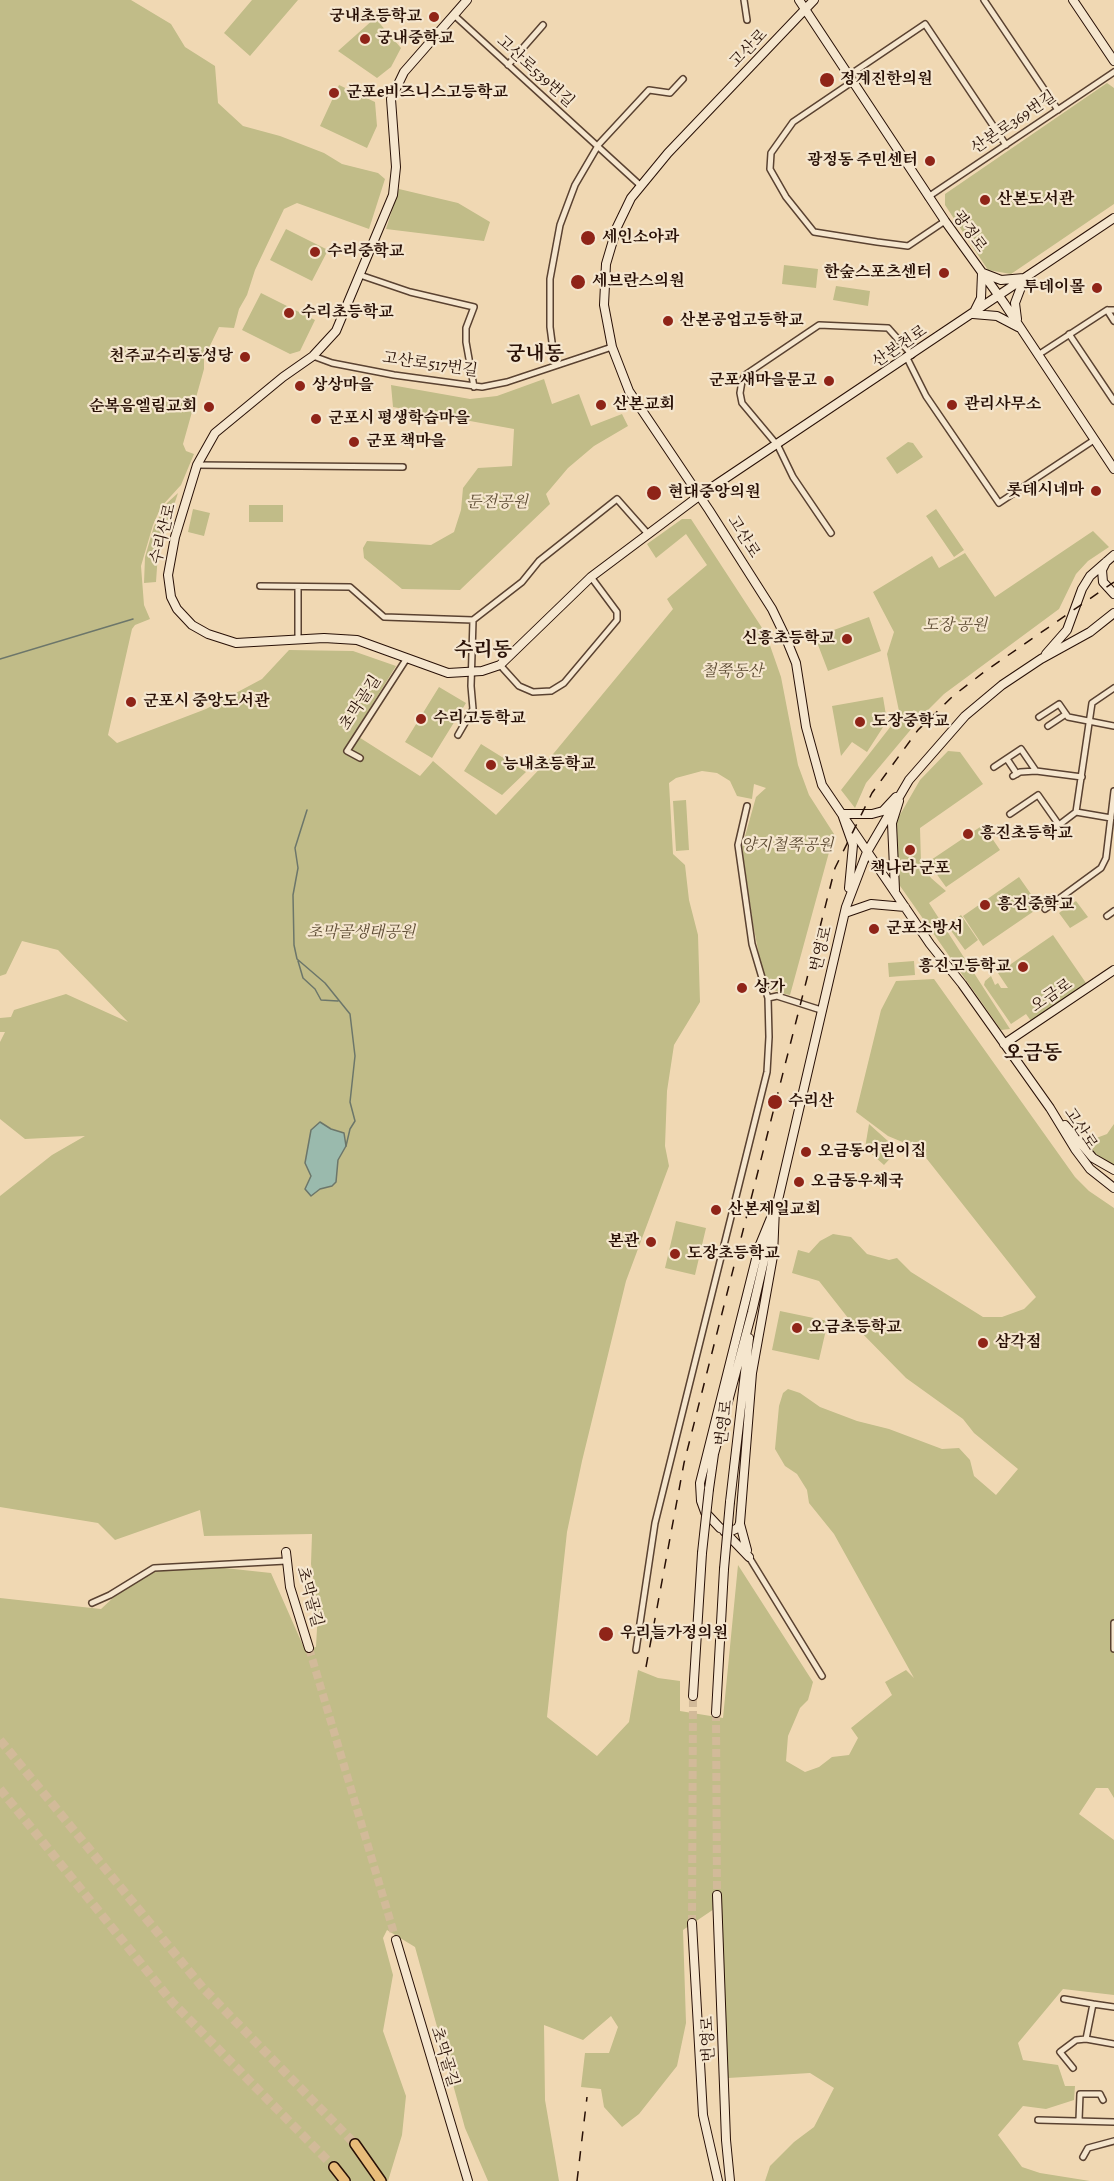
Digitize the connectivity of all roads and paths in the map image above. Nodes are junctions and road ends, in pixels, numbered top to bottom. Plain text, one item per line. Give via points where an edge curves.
1 (467, 0) edge
2 (744, 0) edge
3 (799, 0) edge
4 (814, 0) edge
5 (984, 0) edge
6 (1073, 0) edge
7 (805, 9) junction
8 (454, 15) junction
9 (747, 20) dead end
10 (543, 25) dead end
11 (1114, 61) edge
12 (508, 65) junction
13 (1114, 72) edge
14 (683, 79) dead end
15 (850, 79) junction
16 (1058, 110) junction
17 (1006, 145) junction
18 (598, 148) junction
19 (641, 186) junction
20 (928, 197) junction
21 (1114, 218) edge
22 (945, 221) junction
23 (981, 272) junction
24 (360, 275) junction
25 (1025, 278) junction
26 (998, 296) junction
27 (1111, 310) edge
28 (972, 314) junction
29 (1114, 321) edge
30 (1020, 328) junction
31 (1070, 334) junction
32 (612, 347) junction
33 (1038, 355) junction
34 (313, 356) junction
35 (910, 357) junction
36 (555, 365) junction
37 (474, 387) junction
38 (1114, 401) edge
39 (1095, 440) junction
40 (778, 446) junction
41 (197, 465) junction
42 (403, 467) dead end
43 (1114, 469) edge
44 (699, 496) junction
45 (831, 533) dead end
46 (648, 534) junction
47 (1114, 555) edge
48 (1106, 561) junction
49 (591, 577) junction
50 (260, 586) dead end
51 (298, 586) junction
52 (1114, 594) edge
53 (1114, 613) edge
54 (473, 620) junction
55 (298, 639) junction
56 (407, 658) junction
57 (1041, 659) junction
58 (500, 665) junction
59 (472, 672) junction
60 (1114, 688) edge
61 (1066, 714) junction
62 (1039, 717) dead end
63 (1090, 722) junction
64 (1048, 726) dead end
65 (1114, 726) edge
66 (458, 735) dead end
67 (360, 759) dead end
68 (1007, 759) junction
69 (994, 767) dead end
70 (1036, 771) junction
71 (1082, 777) junction
72 (1114, 791) edge
73 (901, 794) junction
74 (747, 806) dead end
75 (1076, 812) junction
76 (842, 814) junction
77 (1010, 814) dead end
78 (1111, 818) junction
79 (867, 852) junction
80 (896, 893) junction
81 (847, 902) junction
82 (905, 908) junction
83 (1045, 909) dead end
84 (1114, 911) edge
85 (845, 913) junction
86 (1107, 916) dead end
87 (1114, 970) edge
88 (768, 998) junction
89 (821, 1010) junction
90 (1004, 1044) junction
91 (1050, 1108) junction
92 (1114, 1170) edge
93 (1114, 1188) edge
94 (775, 1208) junction
95 (753, 1312) junction
96 (740, 1523) junction
97 (720, 1528) junction
98 (286, 1556) joint
99 (749, 1557) junction
100 (92, 1603) dead end
101 (1114, 1623) edge
102 (309, 1648) tunnel mouth
103 (1114, 1649) edge
104 (636, 1650) dead end
105 (822, 1676) dead end
106 (693, 1696) tunnel mouth
107 (716, 1713) tunnel mouth
108 (717, 1895) tunnel mouth
109 (692, 1923) tunnel mouth
110 (396, 1940) tunnel mouth
111 (1064, 2000) dead end
112 (1093, 2004) junction
113 (1114, 2007) edge
114 (1086, 2039) junction
115 (1114, 2044) edge
116 (1073, 2068) dead end
117 (1103, 2100) dead end
118 (1038, 2120) dead end
119 (1079, 2120) junction
120 (1114, 2122) edge
121 (1114, 2141) edge
122 (355, 2144) tunnel mouth
123 (1083, 2157) dead end
124 (334, 2167) tunnel mouth
125 (345, 2181) edge
126 (381, 2181) edge
127 (468, 2181) edge
128 (718, 2181) edge
129 (730, 2181) edge

1 - 8 street, 수리산로
2 - 9 street
3 - 7 street
4 - 7 street, 고산로
5 - 16 street
6 - 11 street
7 - 15 street, 광정로
7 - 19 street, 고산로
8 - 12 street, 고산로539번길
8 - 24 street, 수리산로 via 404,72 391,99 396,178 393,195
10 - 12 street
12 - 18 street, 고산로539번길
13 - 16 street, 산본로369번길
14 - 18 street via 670,93 649,90
15 - 17 street via 925,24
15 - 20 street, 광정로
15 - 22 street via 793,122 771,153 773,177 814,232 908,246
16 - 17 street, 산본로369번길
17 - 20 street, 산본로369번길
18 - 19 street, 고산로539번길
18 - 36 street via 575,185 553,253 548,304
19 - 32 street, 고산로 via 617,227 606,264 604,305
20 - 22 street, 광정로
21 - 25 street, 산본천로
22 - 23 street, 광정로
23 - 25 street via 1001,280
23 - 26 street, 광정로
23 - 28 street via 981,298
24 - 34 street, 수리산로 via 336,331
24 - 37 street via 474,307 466,328
25 - 26 street, 산본천로
25 - 30 street via 1015,303
26 - 28 street, 산본천로
26 - 30 street, 광정로
27 - 29 street
27 - 31 street
28 - 30 street via 997,316
28 - 35 street, 산본천로
30 - 33 street, 광정로
31 - 33 street
31 - 38 street
32 - 36 street, 고산로517번길
32 - 44 street, 고산로 via 629,392
33 - 39 street, 광정로
34 - 37 street, 고산로517번길 via 363,369
34 - 41 street, 수리산로 via 215,433
35 - 39 street via 926,396 999,503
35 - 40 street, 산본천로
35 - 40 street via 888,328 819,326 745,375 740,387 744,408
36 - 37 street, 고산로517번길 via 507,382
39 - 43 street, 광정로
40 - 44 street, 산본천로
40 - 45 street via 793,477
41 - 42 street
41 - 55 street, 수리산로 via 170,557 169,583 175,605 192,625 229,641
44 - 46 street
44 - 76 street, 고산로 via 772,609 785,636 796,663 819,776
46 - 49 street
46 - 54 street via 617,499
47 - 48 street, 번영로
48 - 52 street via 1103,582
48 - 57 street, 번영로 via 1082,589 1067,630
49 - 58 street
49 - 58 street via 617,612 617,620 564,683 551,691 533,692 519,686
50 - 51 street
51 - 54 street via 350,587 384,617
51 - 55 street
53 - 57 street, 번영로 via 1090,632
54 - 59 street
55 - 56 street, 수리산로 via 357,640
56 - 59 street, 수리산로 via 438,670
56 - 67 street, 초막골길 via 347,751
57 - 73 street, 번영로 via 1002,684 965,716 932,751
58 - 59 street, 수리산로
59 - 66 street via 473,709
60 - 63 street via 1092,703
61 - 62 street via 1059,704
61 - 63 street
61 - 64 street
63 - 65 street
63 - 71 street
68 - 69 street
68 - 70 street via 1015,775
68 - 70 street via 1021,749
70 - 71 street
71 - 75 street
72 - 78 street
73 - 76 street via 883,811
73 - 79 street, 번영로
73 - 80 street via 892,823
74 - 88 street via 738,846 752,944
75 - 77 street via 1057,826 1038,795
75 - 78 street
76 - 79 street, 고산로
76 - 81 street via 853,846
78 - 83 street via 1101,868
79 - 80 street, 고산로
79 - 81 street, 번영로
80 - 82 street, 고산로
81 - 85 street, 번영로
82 - 85 street via 871,904
82 - 90 street, 고산로
84 - 86 street
85 - 89 street, 번영로
87 - 90 street, 오금로
88 - 89 street via 777,996
88 - 104 street via 766,1072 655,1523
89 - 94 street, 번영로
90 - 91 street, 고산로
91 - 92 street, 고산로 via 1093,1158
91 - 93 street, 고산로 via 1090,1169
94 - 95 street, 번영로
94 - 96 street via 773,1256 752,1373
94 - 97 street via 759,1247 700,1483 705,1512
95 - 106 street, 번영로, bridge via 714,1454 702,1553
95 - 107 street, 번영로, bridge via 730,1502
96 - 97 street via 734,1531
96 - 99 street
97 - 99 street
98 - 100 street via 154,1568
98 - 102 street, 초막골길 via 290,1587
99 - 105 street
101 - 103 street
108 - 129 street, 번영로
109 - 128 street, 번영로 via 703,2115
110 - 127 street, 초막골길
111 - 112 street
112 - 113 street
112 - 114 street
114 - 115 street
114 - 116 street via 1076,2040 1060,2052
117 - 119 street via 1100,2094 1080,2094
118 - 119 street
119 - 120 street
121 - 123 street via 1088,2148
122 - 126 highway
124 - 125 highway

